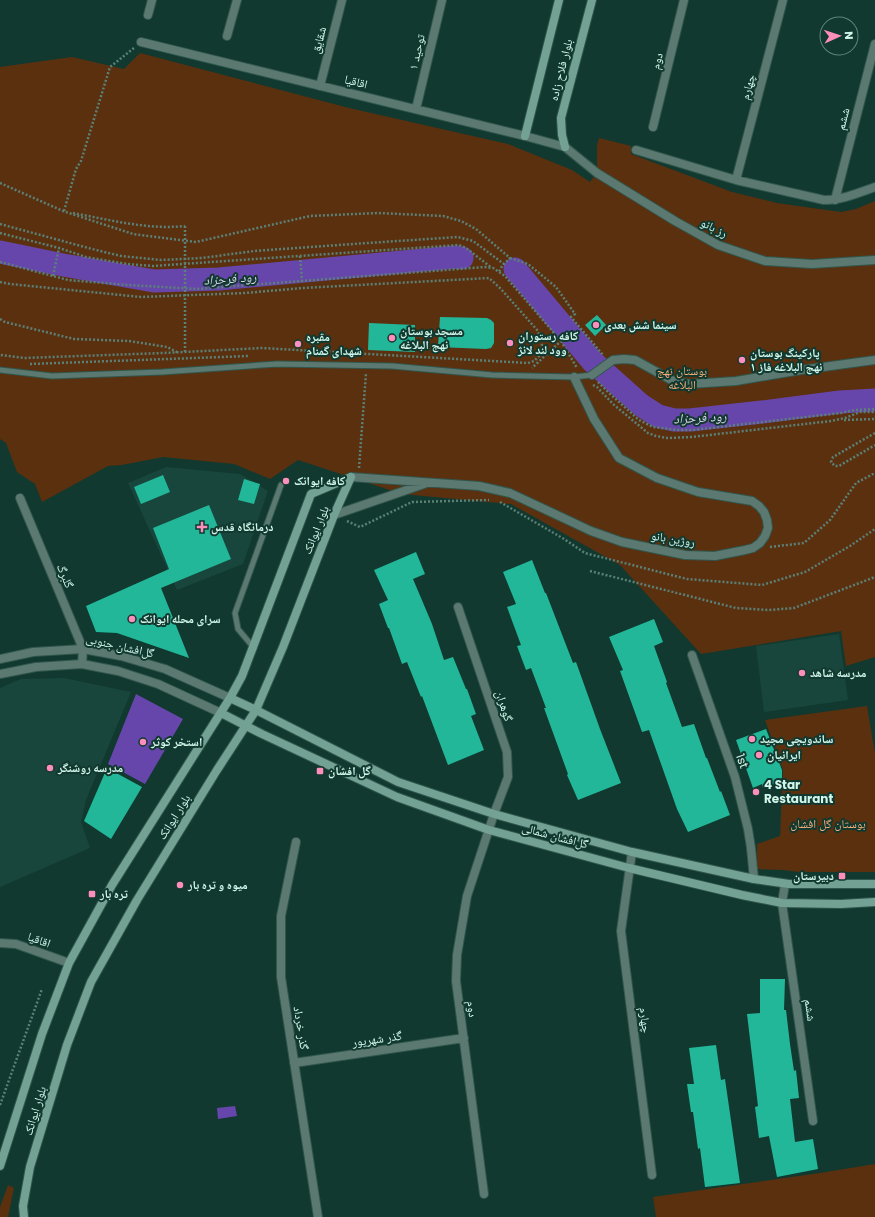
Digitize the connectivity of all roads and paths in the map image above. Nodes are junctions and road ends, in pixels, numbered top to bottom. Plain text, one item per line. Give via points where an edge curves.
1 (152, 0) edge
2 (236, 0) edge
3 (342, 0) edge
4 (442, 0) edge
5 (559, 0) edge
6 (592, 0) edge
7 (684, 0) edge
8 (783, 0) edge
9 (148, 16) dead end
10 (227, 36) dead end
11 (141, 42) joint
12 (875, 44) edge
13 (320, 86) junction
14 (416, 109) junction
15 (653, 127) dead end
16 (525, 136) junction
17 (565, 147) junction
18 (636, 150) dead end
19 (736, 180) junction
20 (0, 183) edge
21 (875, 187) edge
22 (835, 200) junction
23 (63, 211) junction
24 (0, 224) edge
25 (0, 233) edge
26 (59, 248) junction
27 (300, 256) junction
28 (510, 258) junction
29 (875, 260) edge
30 (0, 262) edge
31 (504, 264) junction
32 (493, 268) junction
33 (499, 272) junction
34 (53, 275) junction
35 (302, 281) junction
36 (0, 282) edge
37 (0, 319) edge
38 (561, 341) junction
39 (185, 352) junction
40 (179, 353) junction
41 (0, 355) edge
42 (250, 356) dead end
43 (875, 360) edge
44 (612, 362) junction
45 (23, 364) dead end
46 (366, 366) junction
47 (528, 368) dead end
48 (0, 370) edge
49 (592, 375) junction
50 (584, 376) junction
51 (574, 377) junction
52 (875, 409) edge
53 (875, 412) edge
54 (875, 419) edge
55 (835, 420) junction
56 (875, 433) edge
57 (875, 445) edge
58 (875, 473) edge
59 (355, 478) junction
60 (428, 483) junction
61 (281, 485) dead end
62 (20, 498) dead end
63 (334, 515) junction
64 (753, 548) junction
65 (590, 571) dead end
66 (875, 577) edge
67 (458, 607) dead end
68 (254, 648) junction
69 (83, 649) junction
70 (692, 655) dead end
71 (0, 659) edge
72 (82, 664) junction
73 (0, 674) edge
74 (230, 698) junction
75 (256, 710) junction
76 (221, 713) junction
77 (246, 726) junction
78 (494, 814) junction
79 (489, 830) junction
80 (296, 842) dead end
81 (632, 852) junction
82 (630, 868) junction
83 (754, 879) junction
84 (785, 884) junction
85 (875, 884) edge
86 (875, 902) edge
87 (782, 903) junction
88 (0, 943) edge
89 (69, 963) junction
90 (42, 989) dead end
91 (464, 1038) junction
92 (294, 1063) junction
93 (0, 1105) edge
94 (813, 1120) dead end
95 (0, 1166) edge
96 (652, 1174) dead end
97 (484, 1194) dead end
98 (23, 1206) junction
99 (20, 1217) edge
100 (24, 1217) edge
101 (318, 1217) edge

1 - 9 street
2 - 10 street
3 - 13 street, شقایق
4 - 14 street, توحید ۱
5 - 16 main road, بلوار فلاح زاده
6 - 17 main road, بلوار فلاح زاده via 561,118
7 - 15 street, دوم
8 - 19 street, چهارم
11 - 13 street, اقاقیا
11 - 23 path via 110,67
12 - 22 street, ششم
13 - 14 street, اقاقیا
14 - 16 street, اقاقیا
16 - 17 street, اقاقیا
17 - 29 street, رز بانو via 597,173 718,245 765,261 812,264
18 - 19 street
19 - 22 street via 824,200
20 - 23 path
21 - 22 street
23 - 28 path via 133,234 196,242 310,216 378,213 443,216 462,221 476,229
23 - 39 path, bridge via 138,225 171,228 185,226
24 - 31 path via 128,257 161,260 254,251 458,238 473,241
25 - 26 path
26 - 27 path via 86,257 153,266
26 - 34 path
27 - 32 path via 459,245
27 - 35 path
28 - 31 path
28 - 44 path via 528,264 556,287 575,314 571,317
30 - 34 path
31 - 33 path
32 - 33 path
32 - 35 path
33 - 38 path
34 - 35 path via 68,280 197,288
36 - 39 path via 141,297 489,278 538,331 542,345 539,356 528,363 262,348
37 - 40 path via 74,339 129,341 168,347
38 - 47 path via 533,368
38 - 50 path
39 - 40 path
40 - 41 path via 24,358
42 - 45 path
43 - 44 street via 736,381 690,384 675,382 635,360
44 - 49 street
46 - 48 lane via 276,364 52,376
46 - 51 lane via 492,375
46 - 59 path
49 - 50 lane
49 - 52 path via 639,420 666,429 721,428
50 - 51 lane
50 - 55 path via 648,433 667,438
51 - 64 street via 594,419 619,458 657,478 698,492 752,501 759,506 764,512 768,528 763,540
53 - 55 path via 860,412
54 - 55 path
56 - 57 path via 833,457 831,462 839,466
58 - 64 path via 856,483 830,520 804,543
59 - 60 street, روژین بانو
59 - 63 main road, بلوار ایوانک
59 - 68 main road, بلوار ایوانک via 311,494
60 - 63 street
60 - 64 street, روژین بانو via 478,486 510,493 591,532 622,542 685,555 715,556
61 - 68 lane via 235,613 238,629
62 - 69 street, گلبرگ
63 - 75 main road, بلوار ایوانک
65 - 66 path via 736,608 769,610 794,608
67 - 78 street, گوهران via 507,752 508,777
68 - 74 main road, بلوار ایوانک
69 - 71 street, گل‌افشان جنوبی via 33,652
69 - 72 street, گلبرگ
69 - 74 street, گل‌افشان جنوبی via 121,656 165,669
70 - 83 street, 1st via 735,777 749,836
72 - 73 street via 36,667
72 - 76 street via 158,684
74 - 75 main road, گل‌افشان شمالی
74 - 76 main road, بلوار ایوانک
75 - 77 main road, بلوار ایوانک
75 - 78 main road, گل‌افشان شمالی via 398,782
76 - 77 main road, گل‌افشان شمالی
76 - 89 main road, بلوار ایوانک via 112,885
77 - 79 main road, گل‌افشان شمالی via 397,797
77 - 98 main road, بلوار ایوانک via 216,770 137,900 92,982 67,1045 30,1167
78 - 79 street, گوهران
78 - 81 main road, گل‌افشان شمالی
79 - 82 main road, گل‌افشان شمالی
79 - 91 street, دوم via 467,896 457,955 456,981
80 - 92 street, گذر خرداد via 281,916 281,978
81 - 82 street, چهارم
81 - 83 main road, گل‌افشان شمالی
82 - 87 main road, گل‌افشان شمالی
82 - 96 street, چهارم via 622,931
83 - 84 main road, گل‌افشان شمالی
84 - 85 main road, گل‌افشان شمالی
84 - 87 street, ششم
86 - 87 main road, گل‌افشان شمالی
87 - 94 street, ششم
88 - 89 street, اقاقیا via 16,944
89 - 95 main road, بلوار ایوانک via 42,1034
90 - 93 path
91 - 92 street, گذر شهریور
91 - 97 street, دوم
92 - 101 street, گذر خرداد
98 - 99 main road
98 - 100 main road, بلوار ایوانک

